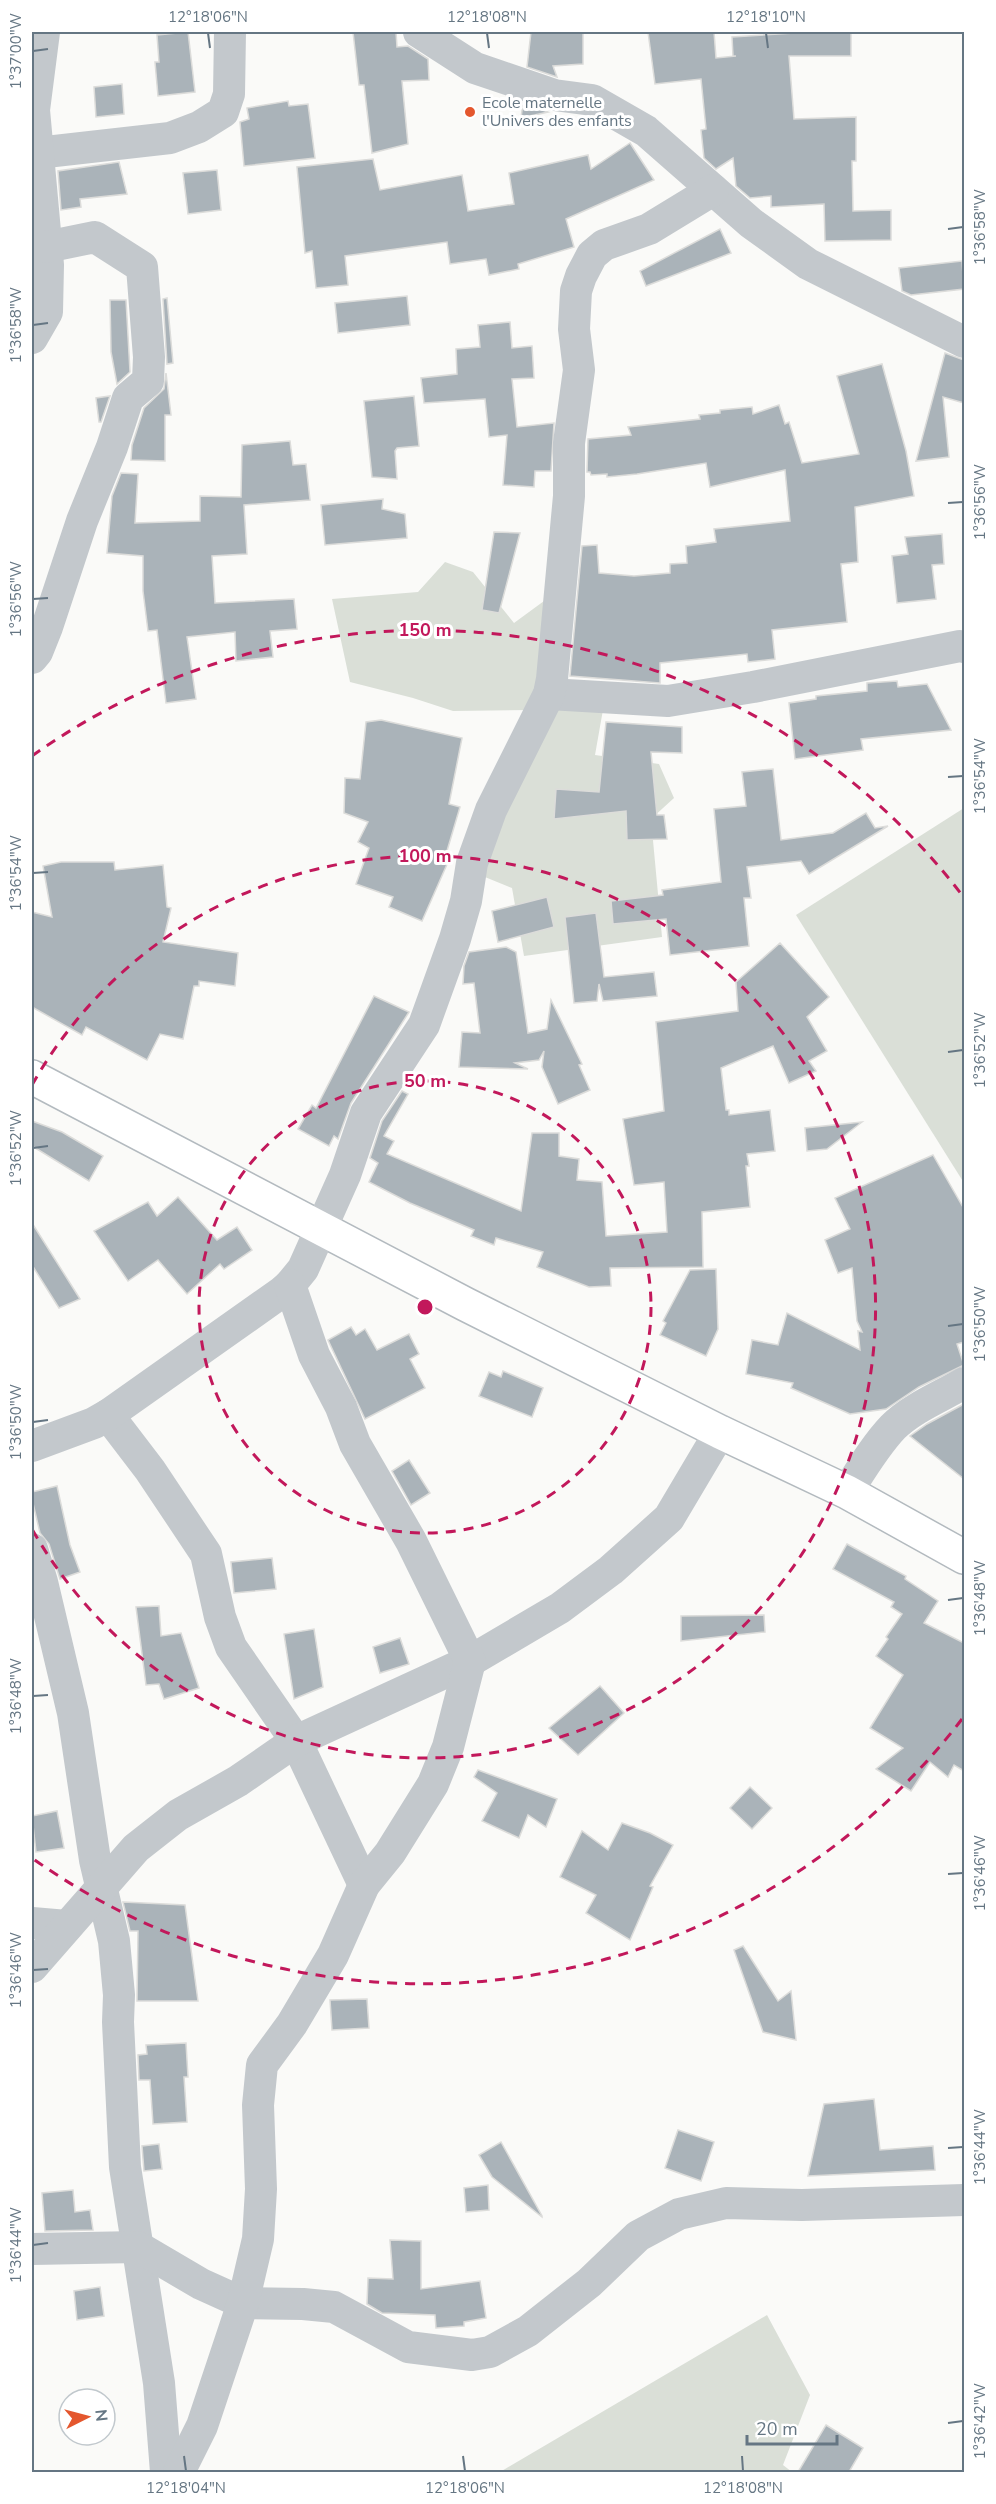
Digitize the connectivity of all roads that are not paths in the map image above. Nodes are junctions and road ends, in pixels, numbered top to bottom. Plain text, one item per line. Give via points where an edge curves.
1 (230, 32) edge
2 (418, 32) edge
3 (38, 50) edge
4 (34, 154) edge
5 (713, 190) junction
6 (46, 247) junction
7 (32, 338) edge
8 (964, 342) edge
9 (964, 647) edge
10 (32, 658) edge
11 (549, 694) junction
12 (32, 1077) edge
13 (321, 1229) junction
14 (290, 1285) junction
15 (964, 1383) edge
16 (108, 1415) junction
17 (720, 1432) junction
18 (32, 1446) edge
19 (847, 1492) junction
20 (32, 1549) edge
21 (964, 1557) edge
22 (470, 1661) junction
23 (296, 1741) junction
24 (363, 1885) junction
25 (102, 1887) junction
26 (32, 1923) edge
27 (67, 1926) junction
28 (32, 1967) edge
29 (964, 2200) edge
30 (138, 2247) junction
31 (32, 2249) edge
32 (243, 2303) junction
33 (166, 2472) edge
34 (179, 2472) edge

1 - 4 street via 229,94 223,112 199,127 170,138
2 - 5 street via 475,68 554,95 592,100 646,131
3 - 4 street
4 - 6 street
5 - 8 street via 808,264
5 - 11 street via 649,229 604,245 592,255 576,291 574,329 579,370 569,443 569,496
6 - 7 street via 46,312
6 - 10 street via 95,237 142,267 149,357 148,381 128,399
9 - 11 street via 668,701
11 - 13 street via 491,810 472,863 455,939 424,1025 366,1113
12 - 13 street
13 - 14 street via 303,1269
13 - 17 street
14 - 16 street
14 - 22 street via 314,1355 355,1444 411,1541
15 - 19 street via 894,1426
16 - 18 street
16 - 23 street via 206,1554 231,1647
17 - 19 street
17 - 22 street via 669,1518 611,1570 560,1608
19 - 21 street
20 - 25 street via 73,1713
22 - 23 street
22 - 24 street via 448,1747 433,1784 390,1853
23 - 24 street
23 - 25 street via 238,1781 178,1815 136,1848
24 - 32 street via 333,1955 262,2065 258,2105 258,2239
25 - 27 street
25 - 30 street via 114,1941 125,2167
26 - 27 street
27 - 28 street
29 - 32 street via 726,2203 679,2214 638,2236 589,2283 528,2331 490,2352 472,2355 408,2347 334,2307
30 - 31 street
30 - 32 street
30 - 33 street via 159,2383
32 - 34 street via 202,2426

